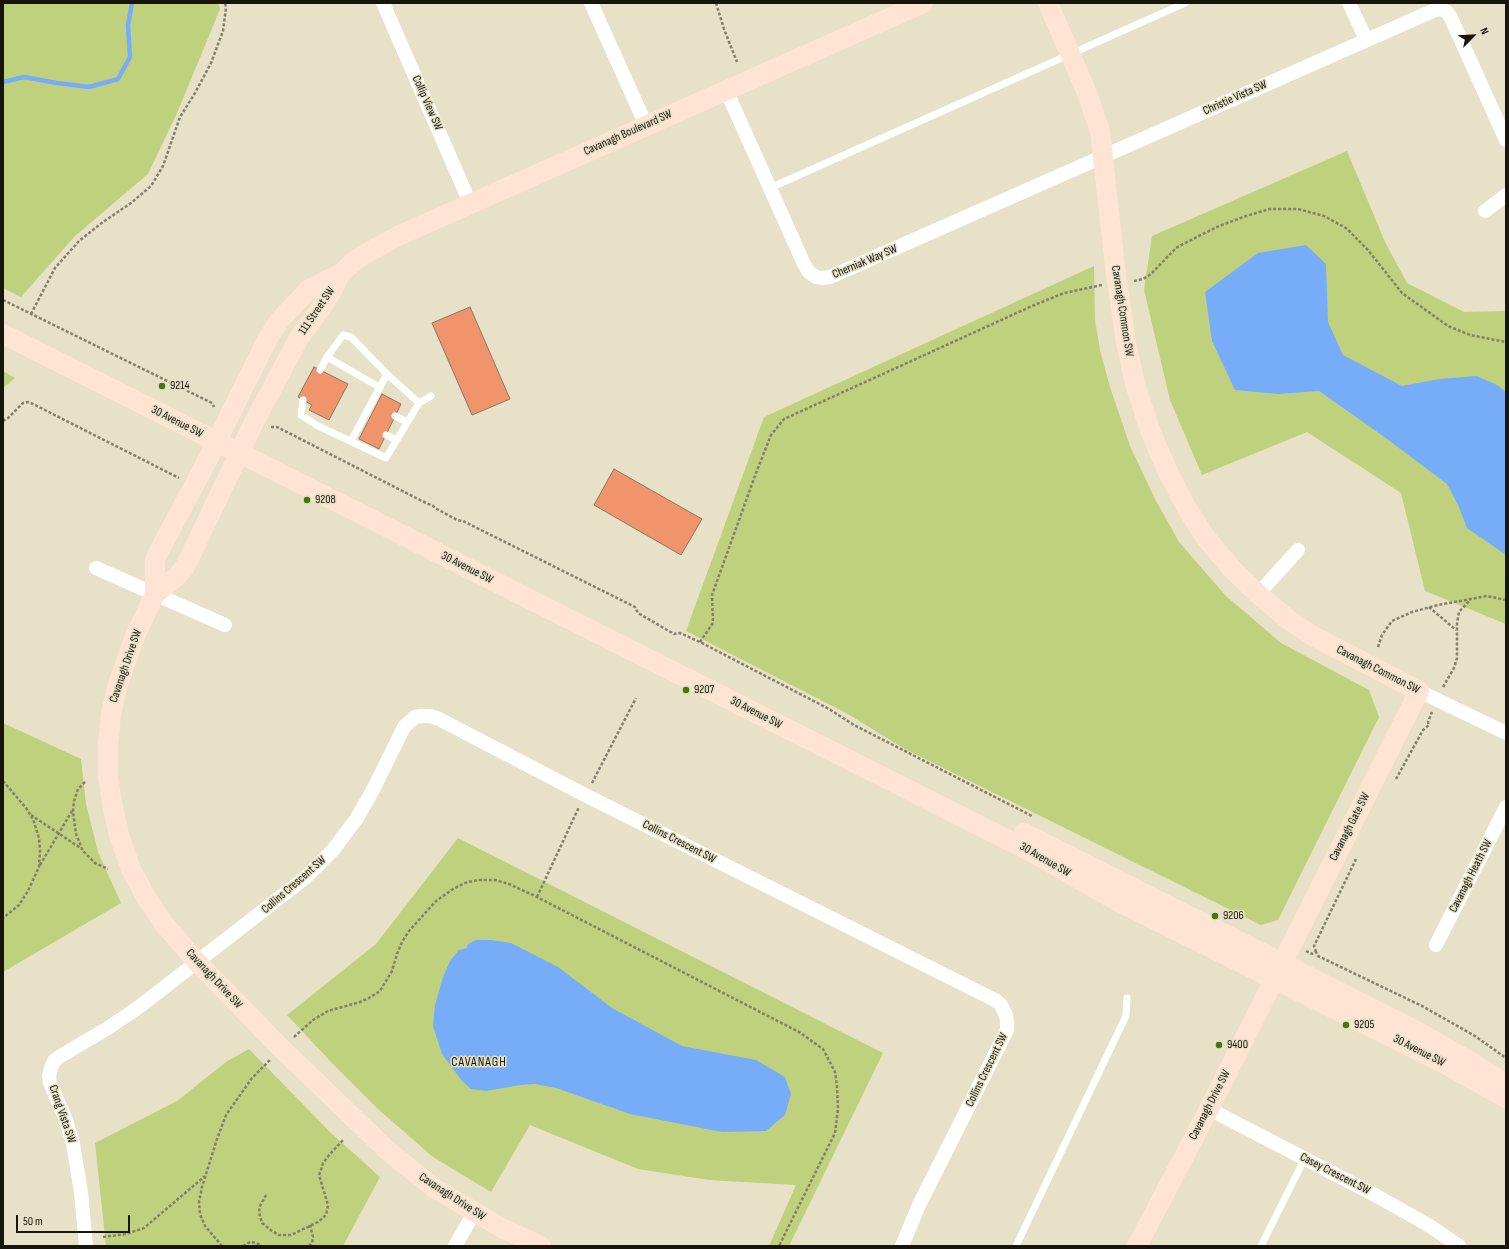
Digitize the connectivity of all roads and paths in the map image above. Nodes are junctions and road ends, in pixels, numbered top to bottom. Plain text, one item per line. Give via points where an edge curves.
1 (225, 3) edge
2 (384, 3) edge
3 (591, 3) edge
4 (716, 3) edge
5 (923, 3) edge
6 (1048, 3) edge
7 (1185, 3) edge
8 (1349, 3) edge
9 (1366, 39) junction
10 (1071, 54) junction
11 (737, 62) dead end
12 (726, 90) junction
13 (646, 125) junction
14 (1506, 140) edge
15 (1104, 157) junction
16 (770, 188) junction
17 (1506, 195) edge
18 (470, 203) junction
19 (1485, 210) dead end
20 (340, 274) junction
21 (1132, 281) dead end
22 (1103, 284) dead end
23 (3, 300) edge
24 (31, 314) junction
25 (3, 324) edge
26 (3, 334) edge
27 (1506, 342) edge
28 (327, 357) junction
29 (320, 370) dead end
30 (387, 374) junction
31 (379, 387) junction
32 (431, 396) dead end
33 (303, 400) dead end
34 (419, 403) junction
35 (215, 409) dead end
36 (395, 416) dead end
37 (3, 421) edge
38 (407, 422) junction
39 (272, 428) dead end
40 (219, 435) junction
41 (386, 435) dead end
42 (397, 440) junction
43 (351, 442) junction
44 (242, 446) junction
45 (182, 480) dead end
46 (1298, 550) dead end
47 (96, 568) dead end
48 (155, 594) junction
49 (1258, 594) junction
50 (1471, 599) junction
51 (1506, 600) edge
52 (1429, 607) junction
53 (225, 625) dead end
54 (1457, 631) junction
55 (700, 642) junction
56 (1378, 647) dead end
57 (1444, 685) dead end
58 (1419, 691) junction
59 (636, 698) dead end
60 (1428, 722) dead end
61 (1506, 733) edge
62 (3, 781) edge
63 (85, 782) dead end
64 (591, 784) dead end
65 (1393, 784) dead end
66 (580, 805) dead end
67 (1506, 808) edge
68 (74, 809) junction
69 (29, 814) junction
70 (1038, 819) dead end
71 (59, 833) junction
72 (83, 850) junction
73 (1358, 854) dead end
74 (38, 867) junction
75 (108, 869) dead end
76 (537, 897) junction
77 (3, 918) edge
78 (1436, 945) dead end
79 (1316, 952) junction
80 (1312, 954) dead end
81 (197, 962) junction
82 (1278, 970) junction
83 (1127, 998) dead end
84 (290, 1040) dead end
85 (1506, 1058) edge
86 (270, 1059) dead end
87 (1506, 1084) edge
88 (1506, 1098) edge
89 (1208, 1108) junction
90 (343, 1140) dead end
91 (1305, 1158) junction
92 (205, 1175) junction
93 (266, 1196) dead end
94 (474, 1213) junction
95 (310, 1225) junction
96 (103, 1237) dead end
97 (86, 1246) edge
98 (222, 1246) edge
99 (243, 1246) edge
100 (262, 1246) edge
101 (309, 1246) edge
102 (455, 1246) edge
103 (540, 1246) edge
104 (779, 1246) edge
105 (902, 1246) edge
106 (1016, 1246) edge
107 (1137, 1246) edge
108 (1261, 1246) edge
109 (1458, 1246) edge

1 - 24 path via 223,31 211,63 180,117 163,166 151,186 79,241 55,268
2 - 18 street, Collip View SW
3 - 13 street
4 - 11 path
5 - 12 street, Cavanagh Boulevard SW
6 - 10 street, Cavanagh Common SW
7 - 10 lane
8 - 9 street
9 - 14 street, Christie Vista SW via 1429,11 1447,12
9 - 15 street, Christie Vista SW
10 - 15 street, Cavanagh Common SW via 1090,99 1100,131
10 - 16 lane
12 - 13 street, Cavanagh Boulevard SW
12 - 16 street, Cherniak Way SW
13 - 18 street, Cavanagh Boulevard SW
15 - 16 street, Cherniak Way SW via 830,277 822,278 809,272 804,264
15 - 49 street, Cavanagh Common SW via 1116,275 1126,342 1135,384 1150,430 1186,507 1206,538 1231,568
17 - 19 street
18 - 20 street, Cavanagh Boulevard SW via 381,245 352,263
20 - 40 street, 111 Street SW via 308,290 280,321 260,354
20 - 44 street, 111 Street SW via 323,306 299,338
21 - 27 path via 1151,274 1176,248 1219,226 1270,210 1298,209 1324,216 1346,228 1368,250 1402,293 1443,322 1470,335
22 - 55 path via 1064,293 1032,306 784,419 771,435 756,473 712,595 713,623
23 - 24 path
24 - 35 path via 212,403
25 - 40 street, 30 Avenue SW
26 - 40 street, 30 Avenue SW
28 - 29 lane
28 - 30 lane via 343,335 351,337
28 - 31 lane
30 - 31 lane
30 - 34 lane
31 - 43 lane via 364,424
32 - 34 lane
33 - 43 lane via 301,415
34 - 38 lane
36 - 38 lane
37 - 45 path via 23,403 28,402
38 - 42 lane
39 - 55 path via 277,427 457,520 635,607 638,613 674,634 680,633
40 - 44 street, 30 Avenue SW
40 - 48 street, Cavanagh Drive SW via 155,560
41 - 42 lane
42 - 43 lane via 386,458
44 - 48 street, Cavanagh Drive SW via 185,567
44 - 82 street, 30 Avenue SW via 1028,850 1117,902
46 - 49 street
47 - 48 street
48 - 53 street
48 - 81 street, Cavanagh Drive SW via 135,636 117,688 110,721 108,778 119,835 131,869 164,924
49 - 58 street, Cavanagh Common SW via 1313,636
50 - 51 path via 1487,596
50 - 52 path
50 - 54 path via 1459,612
52 - 54 path
52 - 56 path via 1392,621
54 - 57 path via 1457,658
55 - 70 path
58 - 61 street, Cavanagh Common SW
58 - 82 street, Cavanagh Gate SW
59 - 64 path
60 - 65 path via 1429,725 1423,730
62 - 69 path
63 - 68 path via 78,788
66 - 76 path
67 - 78 street, Cavanagh Heath SW
68 - 71 path
68 - 72 path via 76,834
69 - 71 path
69 - 74 path via 39,838
71 - 72 path
71 - 74 path
72 - 75 path via 95,863
73 - 79 path via 1314,946
74 - 77 path via 19,905
76 - 84 path via 495,880 467,882 453,889 436,901 409,931 402,942 392,971 380,991 364,1000 328,1011
76 - 104 path via 799,1032 824,1049 835,1072 837,1086 835,1134
79 - 80 path
79 - 85 path via 1318,956 1429,1010 1475,1036
81 - 94 street, Cavanagh Drive SW via 281,1048 388,1151 434,1188
81 - 97 street, Crang Vista SW via 139,1007 59,1057 50,1068 50,1083 73,1144
81 - 105 street, Collins Crescent SW via 305,878 333,850 366,803 400,732 409,721 422,716 439,719 585,795 988,996 1001,1006 1006,1015 1007,1030 919,1205
82 - 87 street, 30 Avenue SW via 1409,1027
82 - 88 street, 30 Avenue SW
82 - 89 street, Cavanagh Drive SW
83 - 106 lane via 1126,1016
86 - 92 path via 252,1078 226,1115
89 - 91 street, Casey Crescent SW
89 - 107 street, Cavanagh Drive SW
90 - 95 path via 324,1163 319,1175 328,1200 327,1211 322,1218
91 - 108 lane
91 - 109 street, Casey Crescent SW via 1409,1214
92 - 96 path via 144,1228 126,1234
92 - 98 path via 199,1202 200,1214 204,1226
93 - 95 path via 259,1212 262,1223 272,1231 279,1235 291,1235
94 - 102 street
94 - 103 street, Cavanagh Drive SW
95 - 101 path via 313,1237
99 - 100 path via 250,1242

